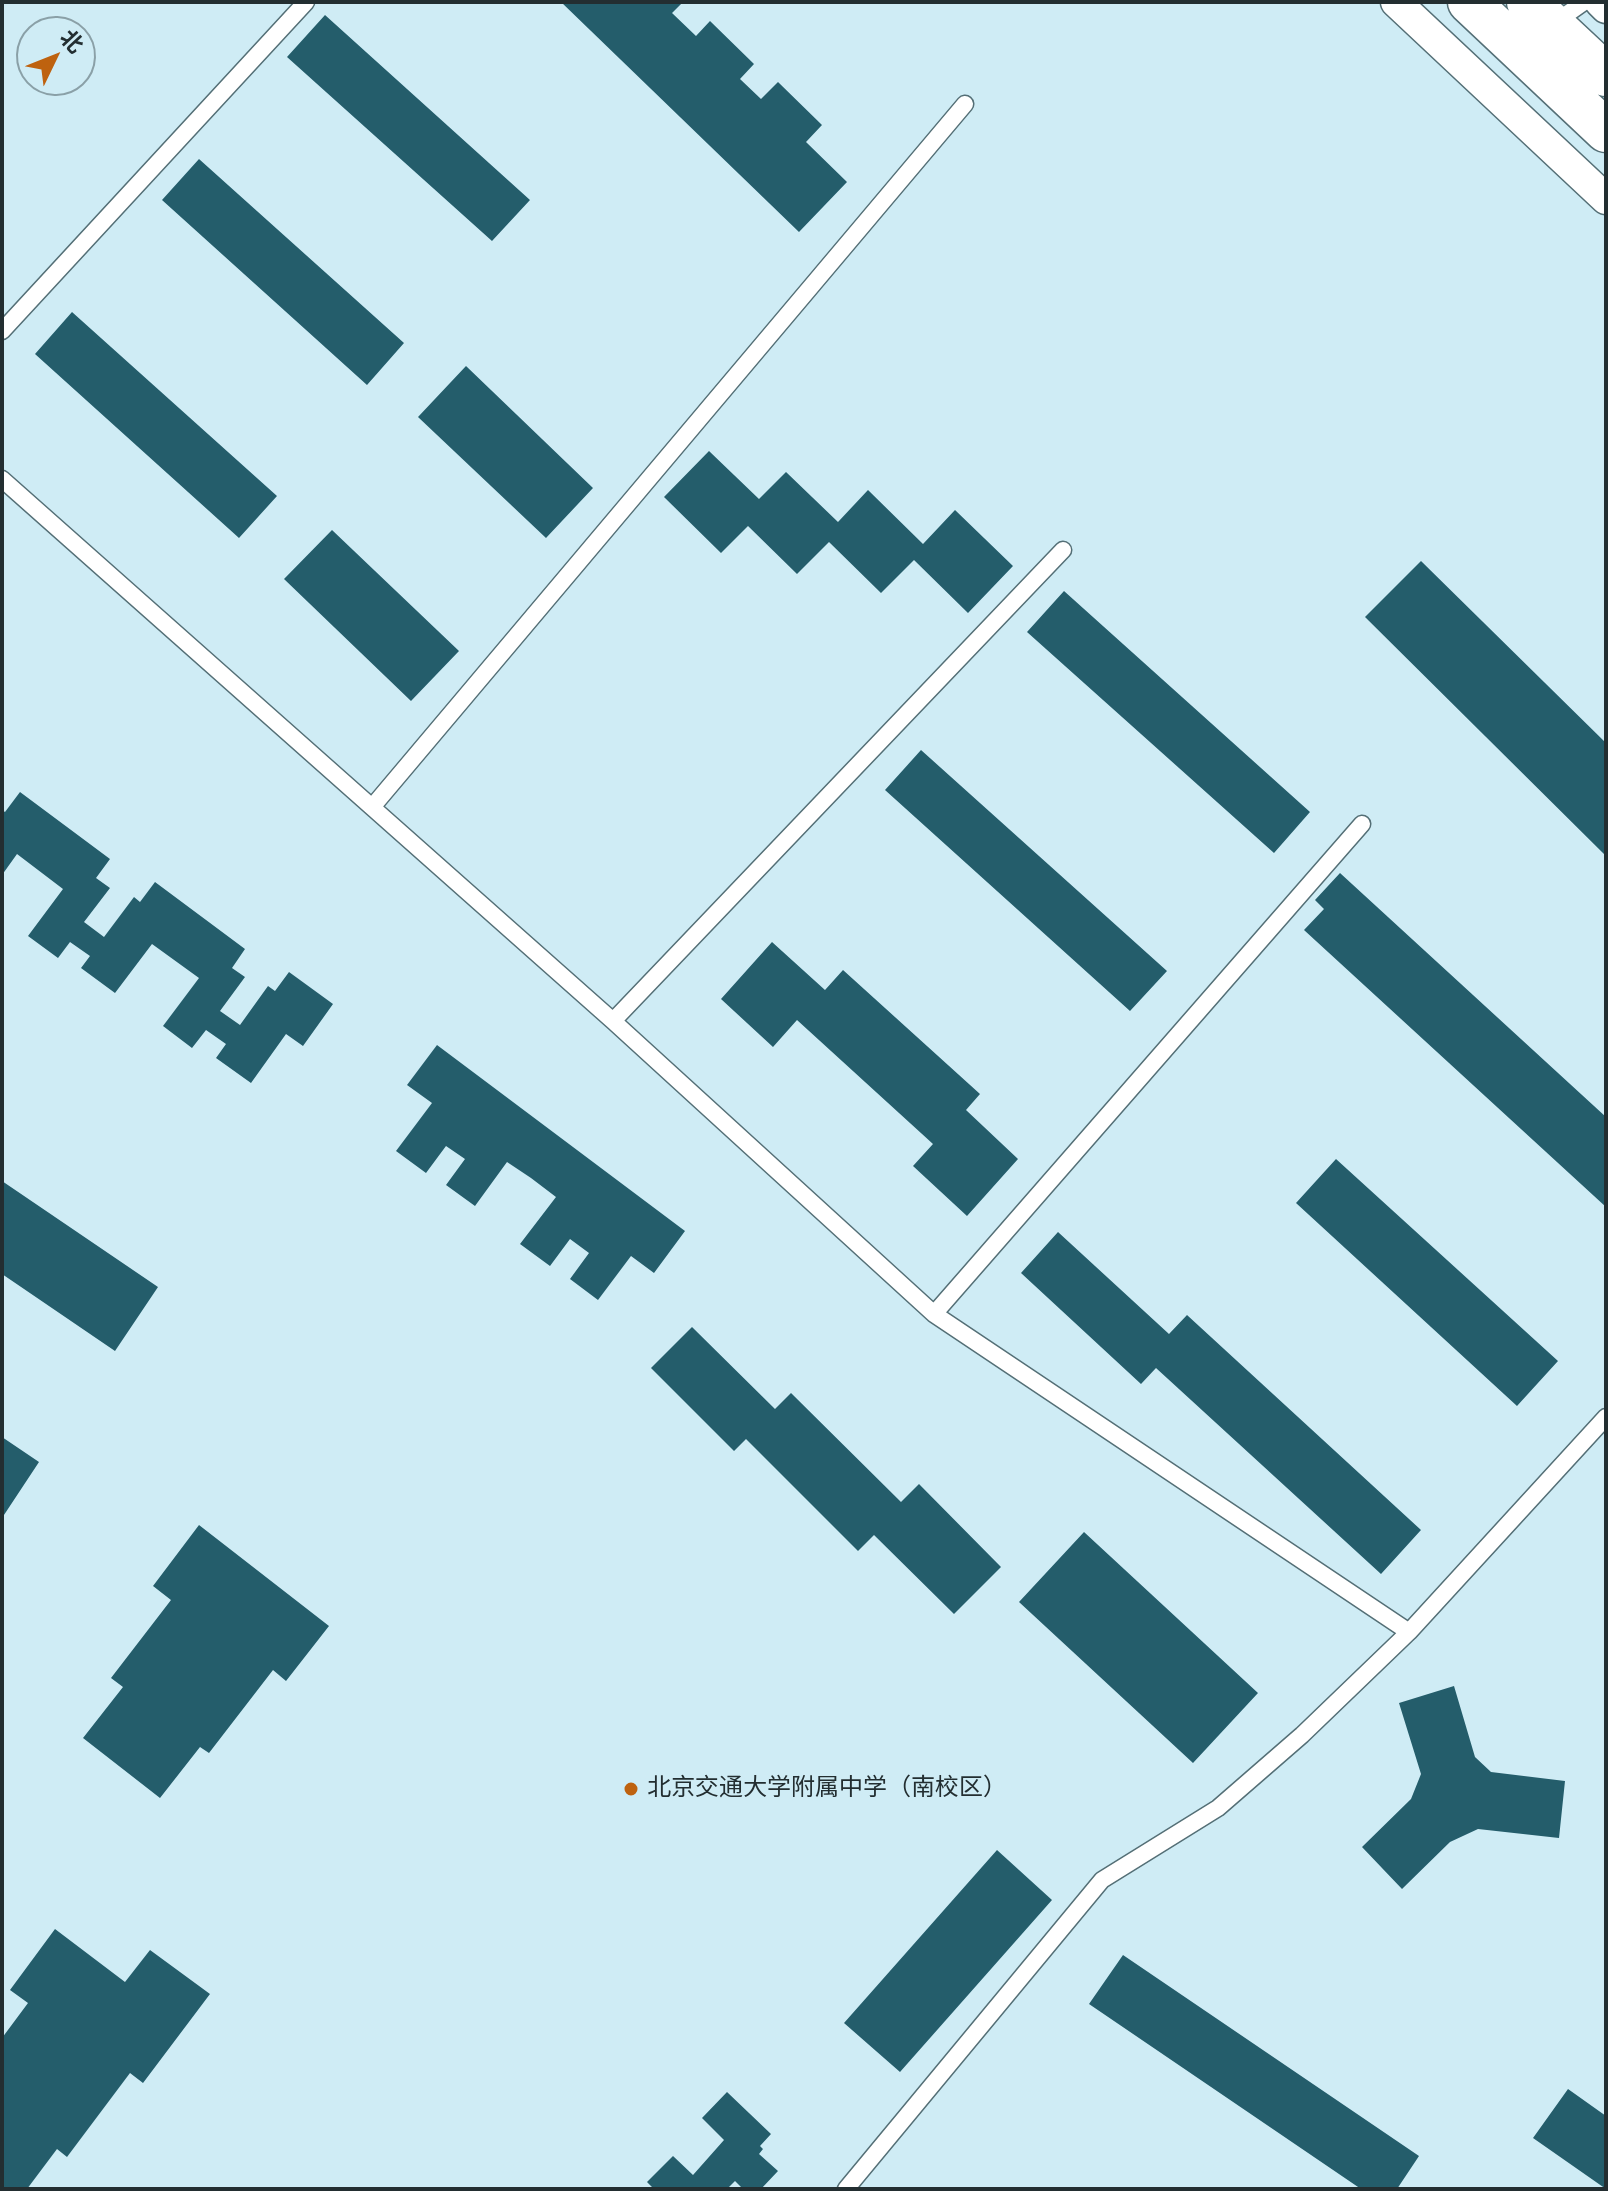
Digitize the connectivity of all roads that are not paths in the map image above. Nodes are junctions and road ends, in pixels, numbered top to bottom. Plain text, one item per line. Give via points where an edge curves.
1 (306, 2) edge
2 (1396, 2) edge
3 (1469, 2) edge
4 (1600, 2) edge
5 (1606, 8) edge
6 (1544, 26) edge
7 (1606, 75) edge
8 (965, 104) dead end
9 (1606, 131) edge
10 (1606, 199) edge
11 (2, 331) edge
12 (2, 479) edge
13 (1063, 550) dead end
14 (373, 806) junction
15 (1362, 824) dead end
16 (613, 1021) junction
17 (934, 1314) junction
18 (1606, 1417) edge
19 (1409, 1632) junction
20 (846, 2189) edge

1 - 11 lane
2 - 10 street
3 - 6 main road
4 - 5 street
6 - 7 main road
6 - 9 main road
8 - 14 lane
12 - 14 lane
13 - 16 lane
14 - 16 lane
15 - 17 lane
16 - 17 lane
17 - 19 lane
18 - 19 lane
19 - 20 lane via 1218,1808 1102,1880

